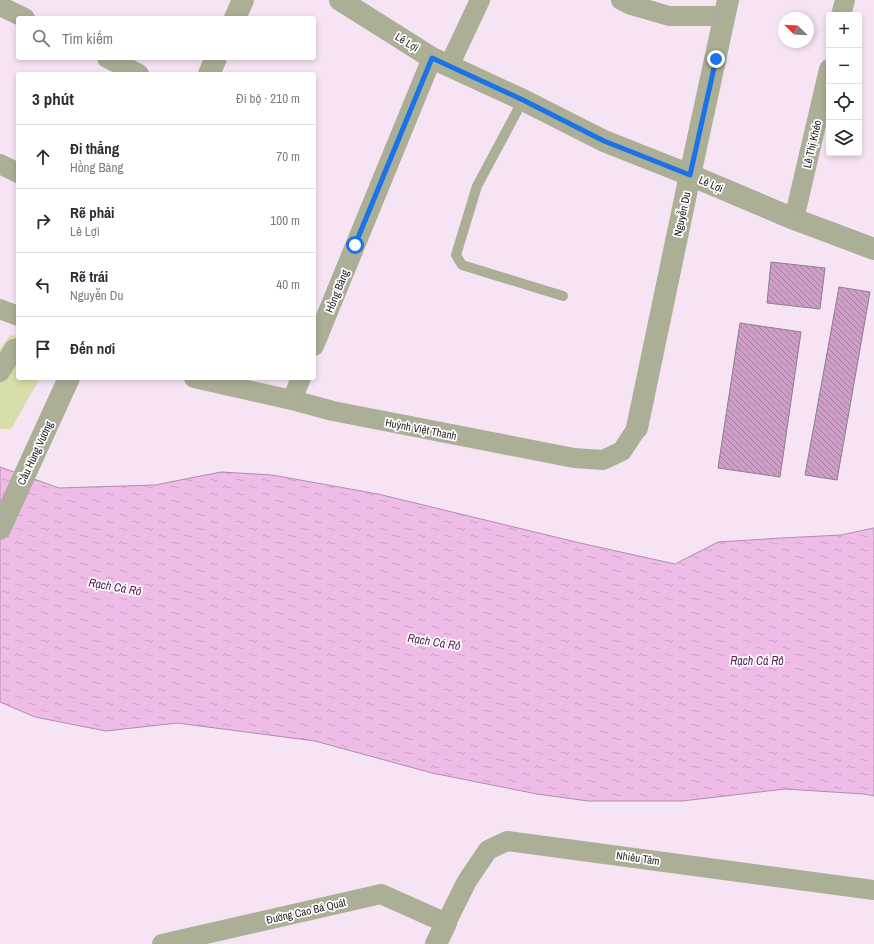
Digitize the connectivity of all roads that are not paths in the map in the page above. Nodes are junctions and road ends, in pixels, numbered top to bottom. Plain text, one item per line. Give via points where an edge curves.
1 (243, 0) edge
2 (340, 0) edge
3 (480, 0) edge
4 (621, 0) edge
5 (845, 0) edge
6 (0, 6) edge
7 (727, 8) edge
8 (842, 12) edge
9 (21, 16) edge
10 (236, 16) edge
11 (111, 60) edge
12 (215, 60) edge
13 (440, 62) junction
14 (136, 72) edge
15 (209, 72) edge
16 (826, 82) edge
17 (523, 100) junction
18 (0, 164) edge
19 (16, 172) edge
20 (690, 175) junction
21 (794, 219) junction
22 (874, 249) edge
23 (563, 296) dead end
24 (0, 309) edge
25 (16, 315) edge
26 (316, 341) edge
27 (16, 348) edge
28 (0, 372) edge
29 (68, 380) edge
30 (203, 380) edge
31 (300, 380) edge
32 (292, 400) junction
33 (637, 428) joint
34 (0, 529) edge
35 (874, 890) edge
36 (446, 924) junction
37 (162, 944) edge
38 (436, 944) edge

1 - 10 street
2 - 13 street, Lê Lợi
3 - 13 street, Hồng Bàng
4 - 7 street via 669,16
5 - 8 street
6 - 9 street
7 - 20 street, Nguyễn Du
11 - 14 street
12 - 15 street
13 - 17 street, Lê Lợi
13 - 26 street, Hồng Bàng
16 - 21 street, Lê Thị Khéo
17 - 20 street, Lê Lợi via 604,141
17 - 23 lane via 477,186 456,255 462,265
18 - 19 street
20 - 21 street, Lê Lợi
20 - 33 street, Nguyễn Du
21 - 22 street, Lê Lợi
24 - 25 street
27 - 28 street
29 - 34 street, Cầu Hùng Vương
30 - 32 street, Huỳnh Việt Thanh
31 - 32 street
32 - 33 street, Huỳnh Việt Thanh via 333,412 574,458 603,460 622,451
35 - 36 street, Nhiêu Tâm via 507,841 488,850 467,881
36 - 37 street, Đường Cao Bá Quát via 381,894
36 - 38 street

